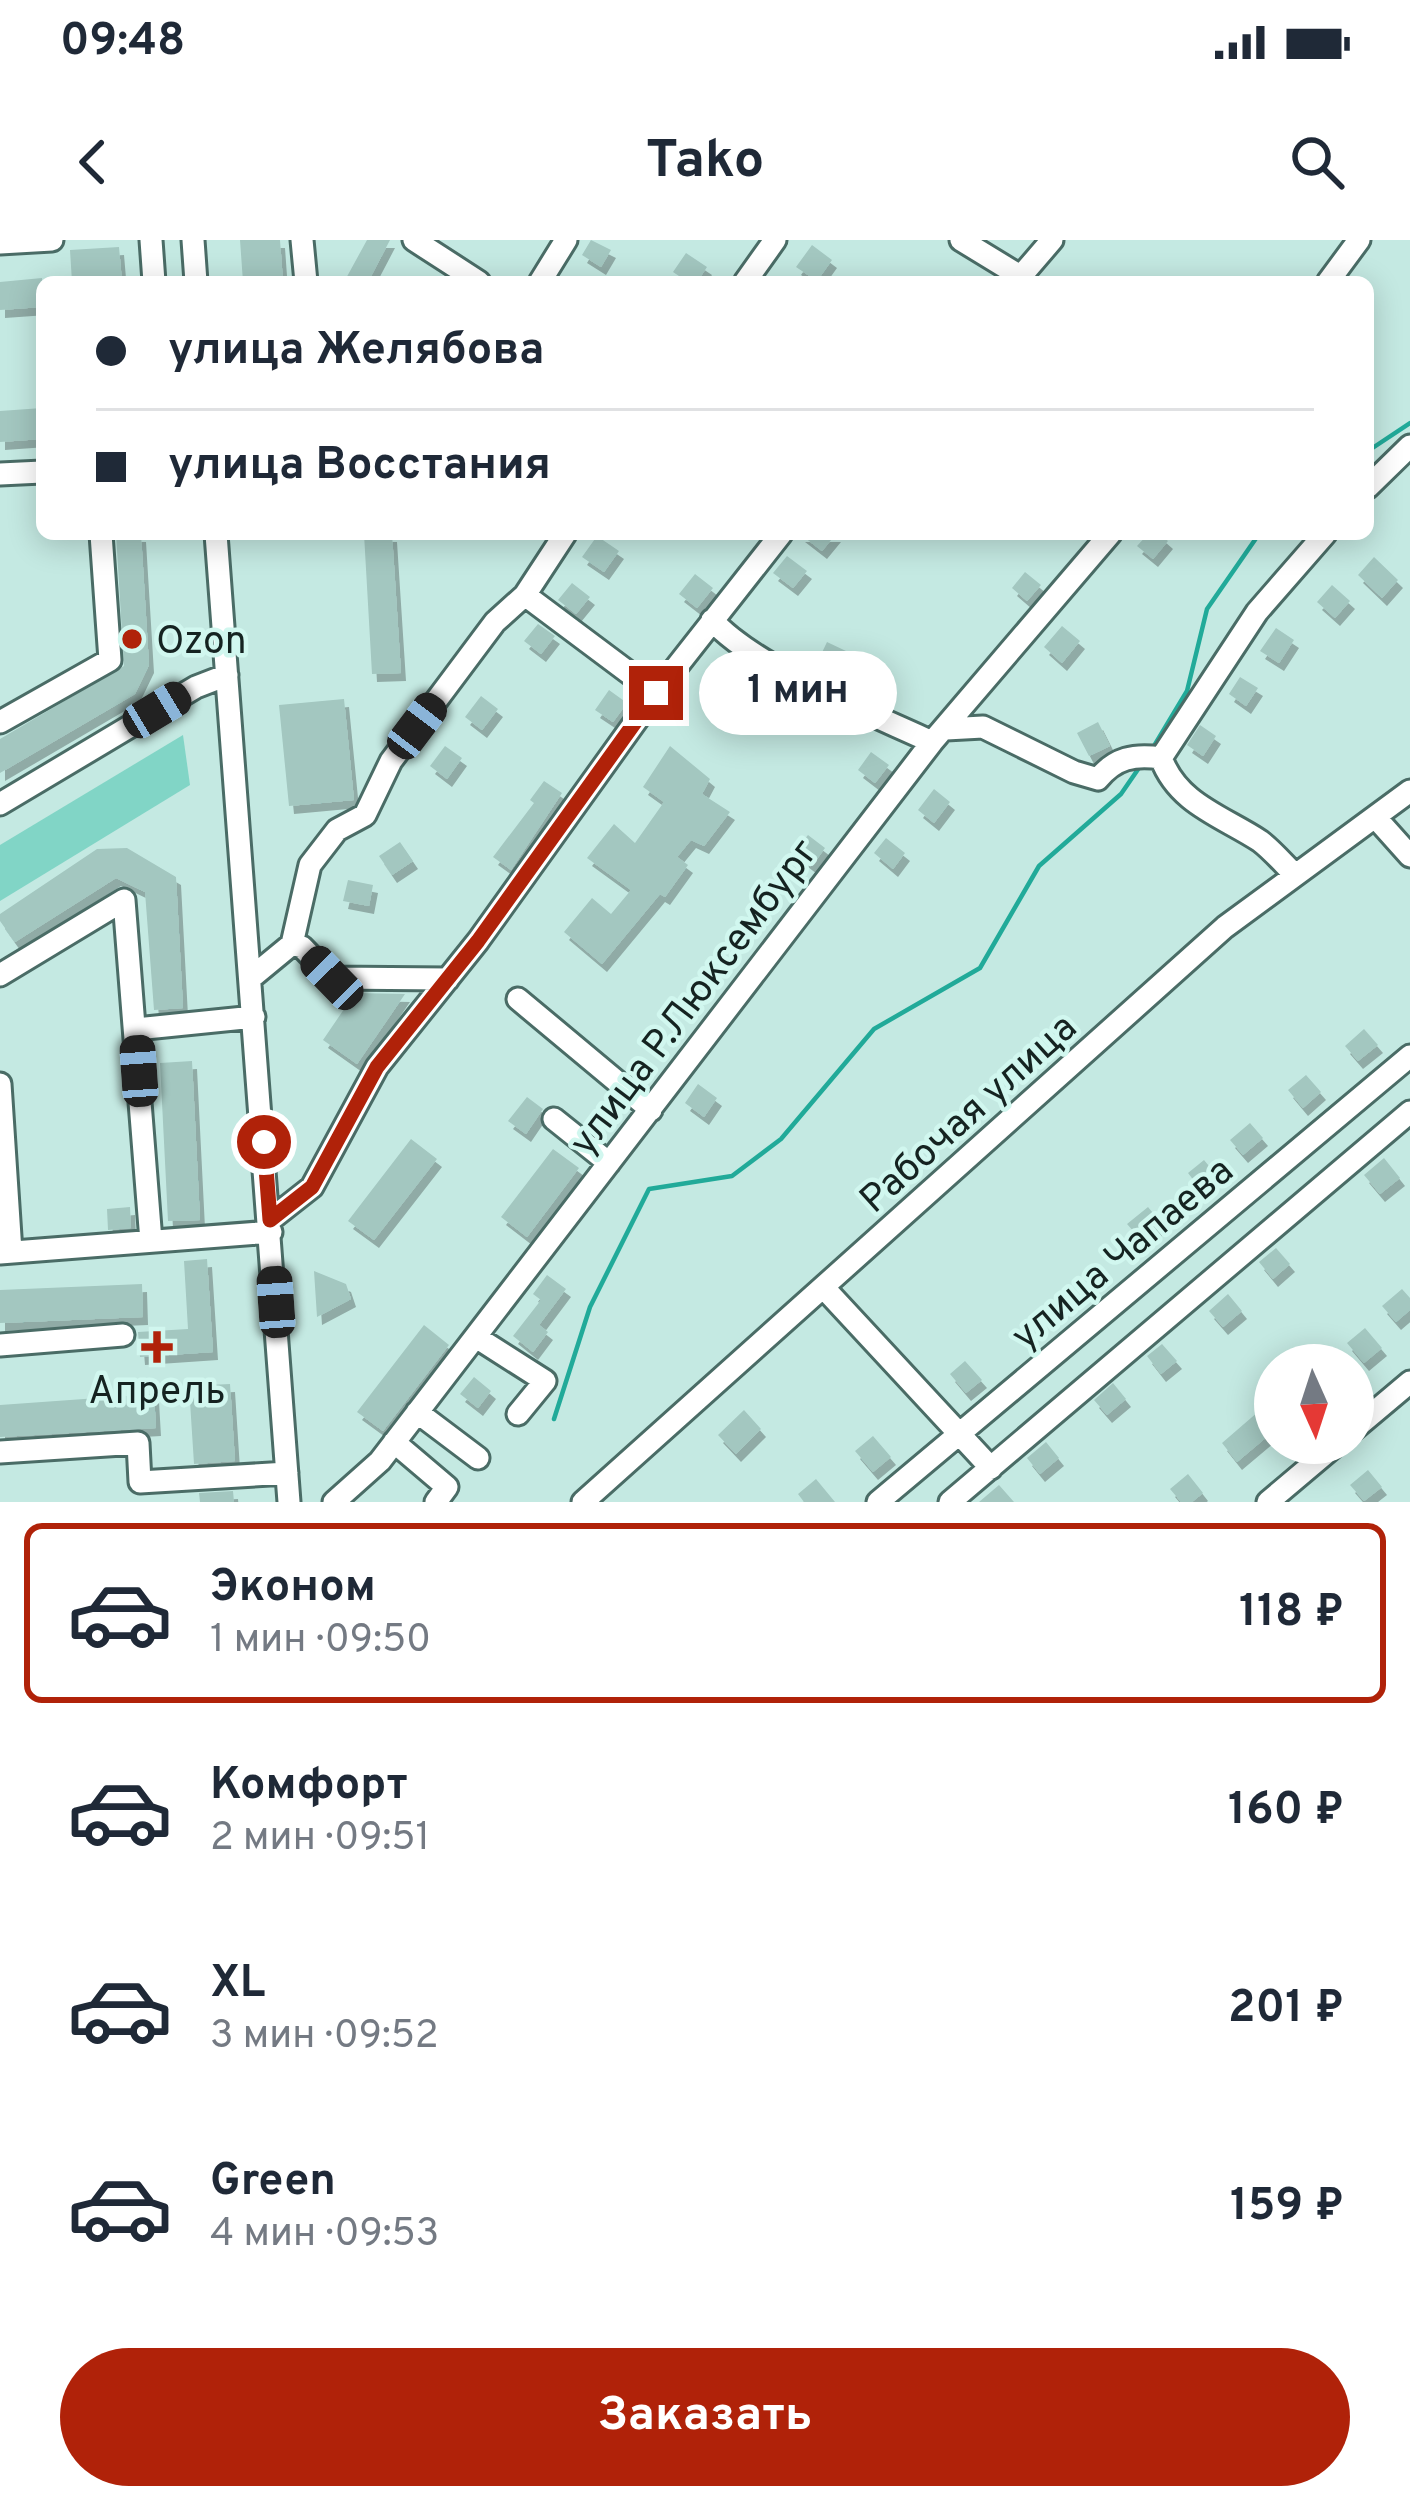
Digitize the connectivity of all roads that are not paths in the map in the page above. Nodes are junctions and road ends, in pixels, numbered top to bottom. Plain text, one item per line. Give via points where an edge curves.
1 (52, 240) edge
2 (151, 240) edge
3 (193, 240) edge
4 (302, 240) edge
5 (414, 240) edge
6 (566, 240) edge
7 (775, 240) edge
8 (961, 240) edge
9 (1052, 240) edge
10 (1359, 240) edge
11 (0, 243) edge
12 (154, 276) edge
13 (196, 276) edge
14 (305, 276) edge
15 (470, 276) edge
16 (544, 276) edge
17 (750, 276) edge
18 (1014, 276) edge
19 (1021, 276) edge
20 (1332, 276) edge
21 (1410, 446) edge
22 (36, 472) edge
23 (0, 474) edge
24 (1374, 482) edge
25 (100, 540) edge
26 (216, 540) edge
27 (561, 540) edge
28 (776, 540) edge
29 (1105, 540) edge
30 (1320, 540) edge
31 (525, 595) junction
32 (712, 620) junction
33 (227, 675) junction
34 (656, 693) junction
35 (0, 722) edge
36 (939, 736) junction
37 (1161, 758) junction
38 (1410, 790) edge
39 (0, 804) edge
40 (1376, 818) junction
41 (1410, 856) edge
42 (1294, 874) junction
43 (292, 944) junction
44 (0, 975) edge
45 (252, 977) junction
46 (448, 979) junction
47 (518, 999) dead end
48 (254, 1017) junction
49 (136, 1029) junction
50 (1410, 1056) edge
51 (0, 1084) edge
52 (650, 1110) junction
53 (1410, 1112) edge
54 (554, 1119) dead end
55 (609, 1163) junction
56 (271, 1226) junction
57 (151, 1241) junction
58 (5, 1253) edge
59 (824, 1288) junction
60 (123, 1336) dead end
61 (476, 1336) junction
62 (0, 1345) edge
63 (1410, 1382) edge
64 (418, 1412) junction
65 (1374, 1412) edge
66 (518, 1414) dead end
67 (959, 1434) junction
68 (394, 1442) junction
69 (0, 1452) edge
70 (478, 1458) dead end
71 (1313, 1464) edge
72 (991, 1468) junction
73 (287, 1473) junction
74 (173, 1491) edge
75 (289, 1502) edge
76 (334, 1502) edge
77 (436, 1502) edge
78 (583, 1502) edge
79 (878, 1502) edge
80 (950, 1502) edge
81 (1268, 1502) edge

1 - 11 street
2 - 12 street
3 - 13 street
4 - 14 street
5 - 15 street
6 - 16 street
7 - 17 street
8 - 18 street
9 - 19 street
10 - 20 street
21 - 24 street
22 - 23 street
25 - 35 street via 110,660
26 - 33 street
27 - 31 street
28 - 32 street
29 - 36 street, улица Р.Люксембург
30 - 37 street via 1257,612
31 - 34 street
31 - 43 street via 495,622 392,760 365,815 337,830 310,865
32 - 34 street
32 - 36 street via 811,685
33 - 39 street
33 - 45 street
34 - 46 street
36 - 37 street via 983,727 1098,779 1109,765 1139,755
36 - 52 street, улица Р.Люксембург
37 - 42 street via 1169,781 1263,843
38 - 40 street, Рабочая улица
40 - 41 street
40 - 42 street, Рабочая улица
42 - 59 street, Рабочая улица
43 - 45 street
43 - 46 street via 332,978
44 - 49 street via 124,900
45 - 48 street
46 - 56 street via 377,1067 312,1187
47 - 52 street
48 - 49 street
48 - 56 street
49 - 57 street
50 - 67 street, улица Чапаева
51 - 58 street
52 - 55 street, улица Р.Люксембург
53 - 72 street, улица Чапаева
54 - 55 street
55 - 61 street, улица Р.Люксембург
56 - 57 street
56 - 73 street
57 - 58 street
59 - 67 street
59 - 78 street, Рабочая улица
60 - 62 street
61 - 64 street, улица Р.Люксембург
61 - 66 street via 545,1382
63 - 65 street
64 - 68 street, улица Р.Люксембург
64 - 70 street
67 - 72 street
67 - 79 street, улица Чапаева
68 - 76 street, улица Р.Люксембург
68 - 77 street via 447,1487
69 - 74 street via 137,1442 140,1482
71 - 81 street
72 - 80 street, улица Чапаева
73 - 74 street
73 - 75 street

